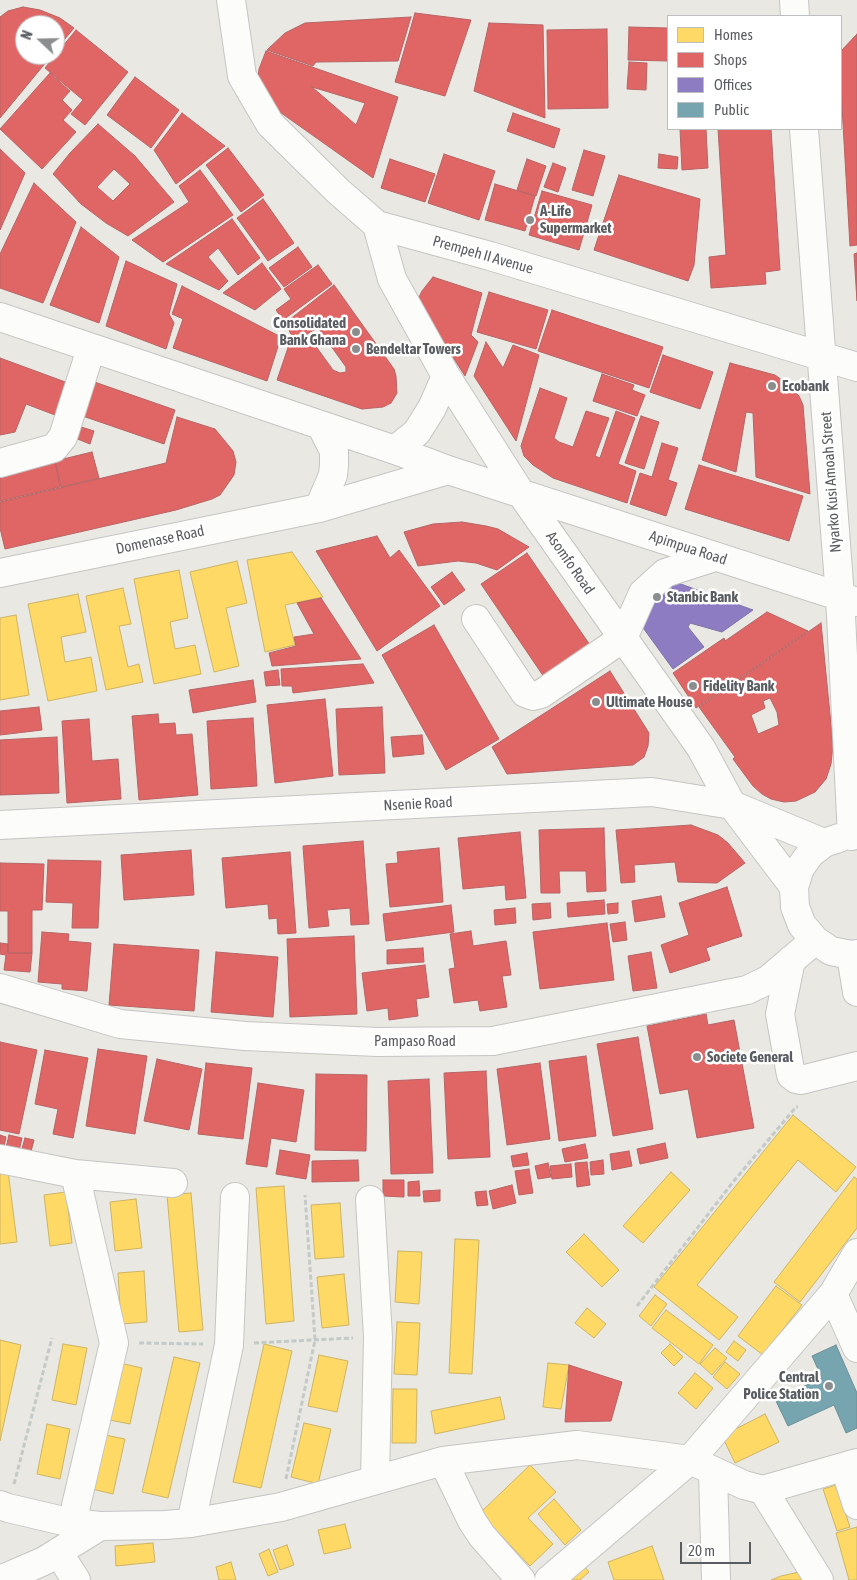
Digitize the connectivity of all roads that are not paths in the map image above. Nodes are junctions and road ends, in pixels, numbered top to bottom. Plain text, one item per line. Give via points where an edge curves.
1 (231, 0) edge
2 (794, 0) edge
3 (795, 15) edge
4 (804, 130) edge
5 (377, 225) junction
6 (0, 317) edge
7 (91, 349) junction
8 (822, 355) junction
9 (857, 367) edge
10 (446, 376) junction
11 (321, 425) junction
12 (395, 450) junction
13 (0, 463) edge
14 (448, 470) junction
15 (520, 492) junction
16 (319, 508) junction
17 (715, 557) junction
18 (0, 573) edge
19 (848, 599) edge
20 (476, 619) dead end
21 (624, 638) junction
22 (732, 805) junction
23 (0, 825) edge
24 (854, 836) edge
25 (824, 843) junction
26 (794, 887) junction
27 (814, 940) junction
28 (854, 954) edge
29 (791, 960) junction
30 (0, 988) edge
31 (857, 992) edge
32 (857, 1066) edge
33 (0, 1159) edge
34 (75, 1174) junction
35 (173, 1182) dead end
36 (235, 1197) dead end
37 (370, 1200) dead end
38 (857, 1253) edge
39 (833, 1294) junction
40 (857, 1348) edge
41 (443, 1461) junction
42 (701, 1466) junction
43 (851, 1466) edge
44 (375, 1480) junction
45 (763, 1490) junction
46 (857, 1505) edge
47 (4, 1507) edge
48 (191, 1522) junction
49 (72, 1523) junction
50 (100, 1526) junction
51 (58, 1552) junction
52 (0, 1580) edge
53 (76, 1580) edge
54 (521, 1580) edge
55 (549, 1580) edge
56 (716, 1580) edge
57 (819, 1580) edge

1 - 5 street, Prempeh II Avenue via 242,76 270,124
2 - 3 street
4 - 8 street, Nyarko Kusi Amoah Street
5 - 8 street, Prempeh II Avenue
5 - 10 street, Asomfo Road via 392,279
6 - 7 street, Apimpua Road
7 - 11 street, Apimpua Road
7 - 13 street via 62,437 54,448
8 - 9 street, Prempeh II Avenue
8 - 19 street, Nyarko Kusi Amoah Street
10 - 12 street via 417,432
10 - 15 street, Asomfo Road
11 - 12 street, Apimpua Road
11 - 16 street via 334,451 334,465 333,476
12 - 14 street, Apimpua Road
14 - 15 street, Apimpua Road
14 - 16 street, Domenase Road
15 - 17 street, Apimpua Road
15 - 21 street, Asomfo Road
16 - 18 street, Domenase Road
17 - 19 street, Apimpua Road
17 - 21 street via 665,572 644,592
19 - 24 street, Nyarko Kusi Amoah Street
20 - 21 street via 525,693 533,696 542,694
21 - 22 street, Asomfo Road via 701,748
22 - 23 street, Nsenie Road via 652,792
22 - 25 street
22 - 26 street
24 - 25 street
25 - 26 street via 800,868
26 - 27 street via 795,907 802,925
27 - 28 street via 831,951
27 - 29 street, Pampaso Road
28 - 31 street
29 - 30 street, Pampaso Road via 768,980 747,990 494,1041 377,1042 254,1036 120,1024
29 - 32 street via 780,1014 791,1075 801,1080
33 - 34 street
34 - 35 street
34 - 49 street via 114,1343
36 - 48 street via 229,1345
37 - 44 street via 378,1337
38 - 39 street
39 - 40 street
39 - 42 street
41 - 42 street via 577,1445
41 - 44 street
41 - 54 street via 472,1521
42 - 45 street
42 - 55 street
42 - 56 street
43 - 45 street
43 - 46 street
44 - 48 street via 281,1507
45 - 57 street
47 - 49 street
48 - 50 street
49 - 50 street
50 - 51 street
51 - 52 street
51 - 53 street

